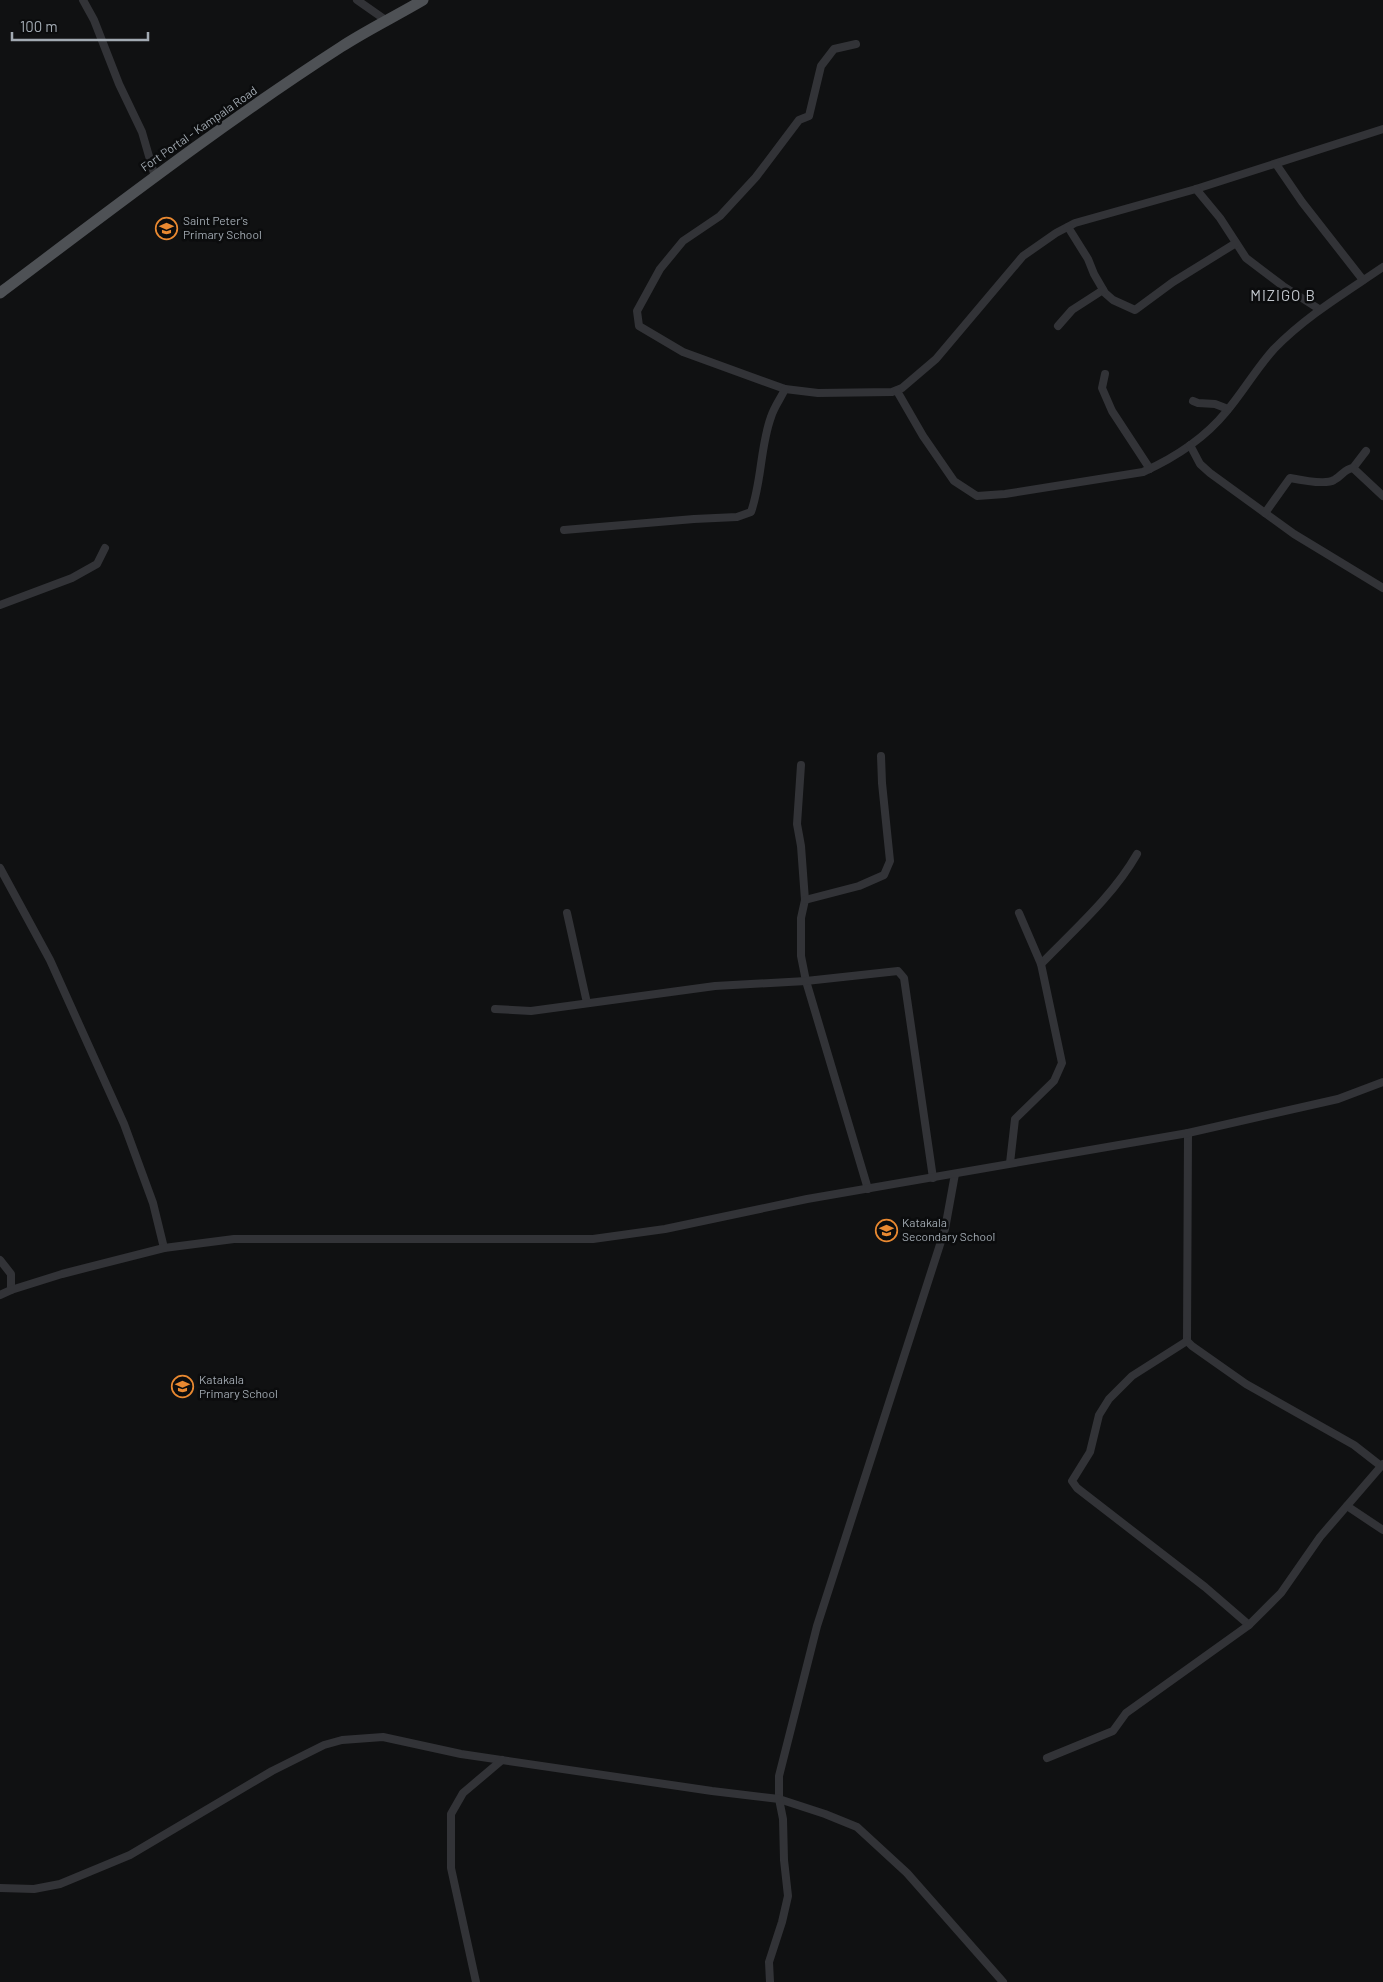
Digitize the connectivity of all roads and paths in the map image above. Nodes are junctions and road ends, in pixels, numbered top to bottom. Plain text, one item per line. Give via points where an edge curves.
1 (83, 0) edge
2 (357, 0) edge
3 (423, 0) edge
4 (387, 21) junction
5 (856, 44) dead end
6 (1383, 129) edge
7 (1276, 164) junction
8 (156, 177) junction
9 (1196, 189) junction
10 (1068, 226) junction
11 (1236, 243) junction
12 (1383, 267) edge
13 (1363, 280) junction
14 (1103, 290) junction
15 (0, 293) edge
16 (1320, 309) junction
17 (1058, 326) dead end
18 (1105, 374) dead end
19 (785, 389) junction
20 (897, 391) junction
21 (1193, 400) dead end
22 (1228, 409) junction
23 (1190, 445) junction
24 (1366, 451) dead end
25 (1354, 468) junction
26 (1150, 469) junction
27 (1383, 496) edge
28 (1265, 513) junction
29 (564, 530) dead end
30 (105, 548) dead end
31 (1383, 588) edge
32 (0, 605) edge
33 (882, 756) dead end
34 (801, 765) dead end
35 (1137, 854) dead end
36 (0, 868) edge
37 (805, 900) junction
38 (567, 913) dead end
39 (1019, 913) dead end
40 (1041, 964) junction
41 (806, 981) junction
42 (588, 1004) junction
43 (495, 1009) dead end
44 (1383, 1082) edge
45 (1188, 1133) junction
46 (1010, 1163) junction
47 (955, 1174) junction
48 (932, 1178) junction
49 (868, 1189) junction
50 (164, 1248) junction
51 (0, 1260) edge
52 (11, 1290) junction
53 (0, 1295) edge
54 (1187, 1341) junction
55 (1382, 1465) edge
56 (1347, 1506) junction
57 (1383, 1530) edge
58 (1249, 1625) junction
59 (1047, 1758) dead end
60 (502, 1760) junction
61 (779, 1799) junction
62 (0, 1888) edge
63 (476, 1982) edge
64 (770, 1982) edge
65 (1003, 1982) edge

1 - 8 street via 142,132
2 - 4 street
3 - 4 main road, Fort Portal - Kampala Road
4 - 8 main road, Fort Portal - Kampala Road via 342,46
5 - 19 street via 834,49 821,66 808,116 799,120 756,177 720,216 683,242 660,268 637,311 639,326 683,352
6 - 7 street
7 - 9 street
7 - 13 street
8 - 15 main road, Fort Portal - Kampala Road
9 - 10 street
9 - 11 street
10 - 14 street
10 - 20 street via 1023,256 936,358
11 - 14 street via 1135,310 1113,300
11 - 16 street via 1246,258 1263,272
12 - 13 street
13 - 16 street
14 - 17 street via 1072,310
16 - 22 street via 1274,349
18 - 26 street via 1102,388 1112,411
19 - 20 street via 818,394
19 - 29 street via 771,416 751,512 737,517
20 - 26 street via 954,481 977,496
21 - 22 street
22 - 23 street
23 - 26 street
23 - 28 street via 1200,464
24 - 25 street
25 - 27 street
25 - 28 street via 1348,468 1333,482 1290,478
28 - 31 street
30 - 32 street via 97,564 72,578
33 - 37 street via 890,861 884,875 859,886
34 - 37 street via 797,824 802,846
35 - 40 street via 1106,898
36 - 50 street via 50,960 124,1124 153,1203
37 - 41 street via 802,956
38 - 42 street
39 - 40 street
40 - 46 street via 1062,1063 1054,1081 1015,1119
41 - 42 street via 715,986
41 - 48 street via 902,973
41 - 49 street
42 - 43 street via 531,1011
44 - 45 street via 1338,1099
45 - 46 street
45 - 54 street
46 - 47 street
47 - 48 street
47 - 61 street via 945,1229 817,1626 779,1776
48 - 49 street
49 - 50 street via 665,1229 593,1239 234,1239
50 - 52 street
51 - 52 street via 11,1274
52 - 53 street
54 - 55 street via 1246,1384 1354,1445
54 - 58 street via 1132,1376 1109,1399 1099,1415 1090,1452 1072,1481
55 - 56 street
56 - 57 street
56 - 58 street via 1320,1537 1281,1593
58 - 59 street via 1126,1713 1112,1731
60 - 61 street
60 - 62 street via 382,1737 324,1744 215,1803 130,1855 60,1884 34,1889
60 - 63 street via 463,1793 451,1814 451,1868
61 - 64 street via 788,1896 769,1962
61 - 65 street via 857,1827 907,1873

